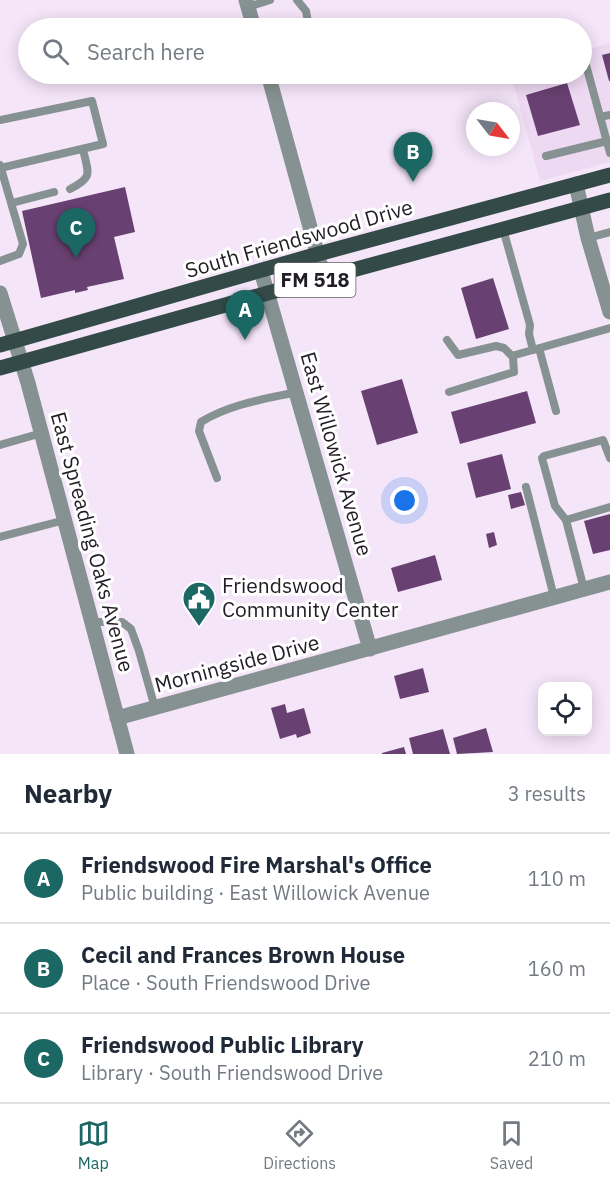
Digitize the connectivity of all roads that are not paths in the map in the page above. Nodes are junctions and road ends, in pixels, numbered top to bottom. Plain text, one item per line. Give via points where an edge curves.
1 (270, 0) edge
2 (297, 0) edge
3 (247, 3) edge
4 (251, 18) edge
5 (307, 18) edge
6 (271, 84) edge
7 (591, 84) edge
8 (610, 115) edge
9 (600, 117) junction
10 (0, 120) edge
11 (607, 141) junction
12 (83, 149) junction
13 (610, 153) edge
14 (546, 156) dead end
15 (0, 167) edge
16 (610, 175) edge
17 (576, 184) junction
18 (70, 189) dead end
19 (54, 192) dead end
20 (610, 200) edge
21 (12, 203) junction
22 (581, 208) junction
23 (503, 229) junction
24 (610, 232) edge
25 (588, 238) junction
26 (318, 254) junction
27 (0, 261) edge
28 (261, 271) junction
29 (324, 278) junction
30 (0, 293) edge
31 (267, 293) junction
32 (610, 312) edge
33 (610, 328) edge
34 (447, 340) dead end
35 (7, 343) edge
36 (536, 349) junction
37 (513, 357) junction
38 (22, 362) junction
39 (0, 368) edge
40 (297, 392) junction
41 (448, 392) dead end
42 (556, 411) dead end
43 (42, 433) junction
44 (0, 445) edge
45 (610, 458) edge
46 (217, 478) dead end
47 (526, 487) dead end
48 (610, 507) edge
49 (65, 520) junction
50 (566, 520) junction
51 (0, 537) edge
52 (610, 582) edge
53 (584, 589) junction
54 (554, 597) junction
55 (92, 622) junction
56 (370, 649) junction
57 (155, 708) junction
58 (117, 718) junction
59 (127, 754) edge

1 - 3 lane
2 - 5 lane
3 - 4 street
6 - 26 street
7 - 9 lane
8 - 9 lane
9 - 11 lane
10 - 12 lane via 92,100 103,144
11 - 13 lane
11 - 14 lane
12 - 15 lane
12 - 18 lane via 87,177
15 - 21 lane
16 - 17 main road, South Friendswood Drive / FM 518
17 - 22 street
17 - 26 main road, South Friendswood Drive / FM 518
19 - 21 lane
20 - 22 main road, South Friendswood Drive / FM 518
21 - 27 lane via 22,250
22 - 23 main road, South Friendswood Drive / FM 518
22 - 25 street
23 - 29 main road, South Friendswood Drive / FM 518
23 - 36 lane
24 - 25 lane
25 - 32 street
26 - 28 main road, South Friendswood Drive / FM 518
26 - 29 street
28 - 31 street, East Willowick Avenue
28 - 35 main road, South Friendswood Drive / FM 518
29 - 31 main road, South Friendswood Drive / FM 518
30 - 35 street, East Spreading Oaks Avenue
31 - 38 main road, South Friendswood Drive / FM 518
31 - 40 street, East Willowick Avenue
33 - 36 lane
34 - 37 lane via 458,355 496,346
35 - 38 street, East Spreading Oaks Avenue
36 - 37 lane
36 - 42 lane
37 - 41 lane via 514,372
38 - 39 main road, South Friendswood Drive / FM 518
38 - 43 street, East Spreading Oaks Avenue
40 - 46 lane via 234,407 201,422 199,431
40 - 56 street, East Willowick Avenue
43 - 44 lane
43 - 49 street, East Spreading Oaks Avenue
45 - 50 lane via 603,440 542,458 555,506
47 - 54 lane
48 - 50 lane
49 - 51 lane
49 - 55 street, East Spreading Oaks Avenue
50 - 53 lane
52 - 53 street, Morningside Drive
53 - 54 street, Morningside Drive
54 - 56 street, Morningside Drive
55 - 57 lane via 122,622 131,629
55 - 58 street, East Spreading Oaks Avenue
56 - 57 street, Morningside Drive
57 - 58 street, Morningside Drive
58 - 59 street, East Spreading Oaks Avenue

